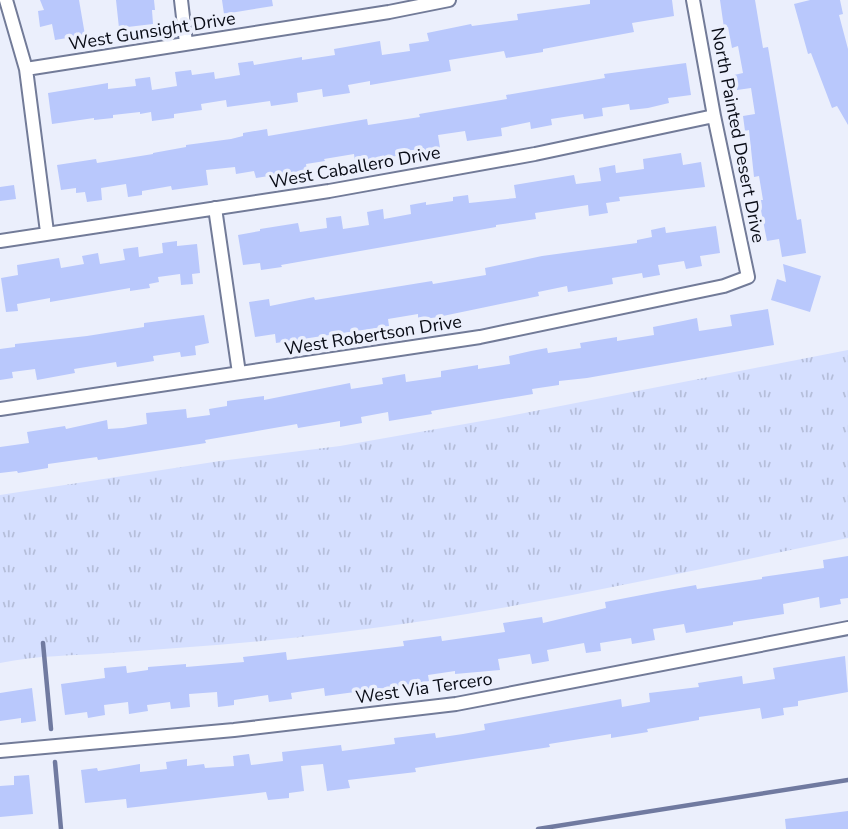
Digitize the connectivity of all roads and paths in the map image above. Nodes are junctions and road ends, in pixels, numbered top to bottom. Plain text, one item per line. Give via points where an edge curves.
1 (6, 0) edge
2 (181, 0) edge
3 (449, 0) edge
4 (693, 0) edge
5 (186, 44) junction
6 (26, 69) junction
7 (714, 116) junction
8 (215, 208) junction
9 (47, 232) junction
10 (0, 240) edge
11 (748, 277) joint
12 (239, 373) junction
13 (0, 409) edge
14 (848, 628) edge
15 (0, 751) edge

1 - 6 street
2 - 5 street
3 - 5 street, West Gunsight Drive
4 - 7 street, North Painted Desert Drive
5 - 6 street, West Gunsight Drive
6 - 9 street
7 - 8 street, West Caballero Drive via 384,181
7 - 11 street, North Painted Desert Drive
8 - 9 street, West Caballero Drive
8 - 12 street
9 - 10 street, West Caballero Drive
11 - 12 street, West Robertson Drive via 724,286 480,337
12 - 13 street, West Robertson Drive
14 - 15 street, West Via Tercero via 456,704

